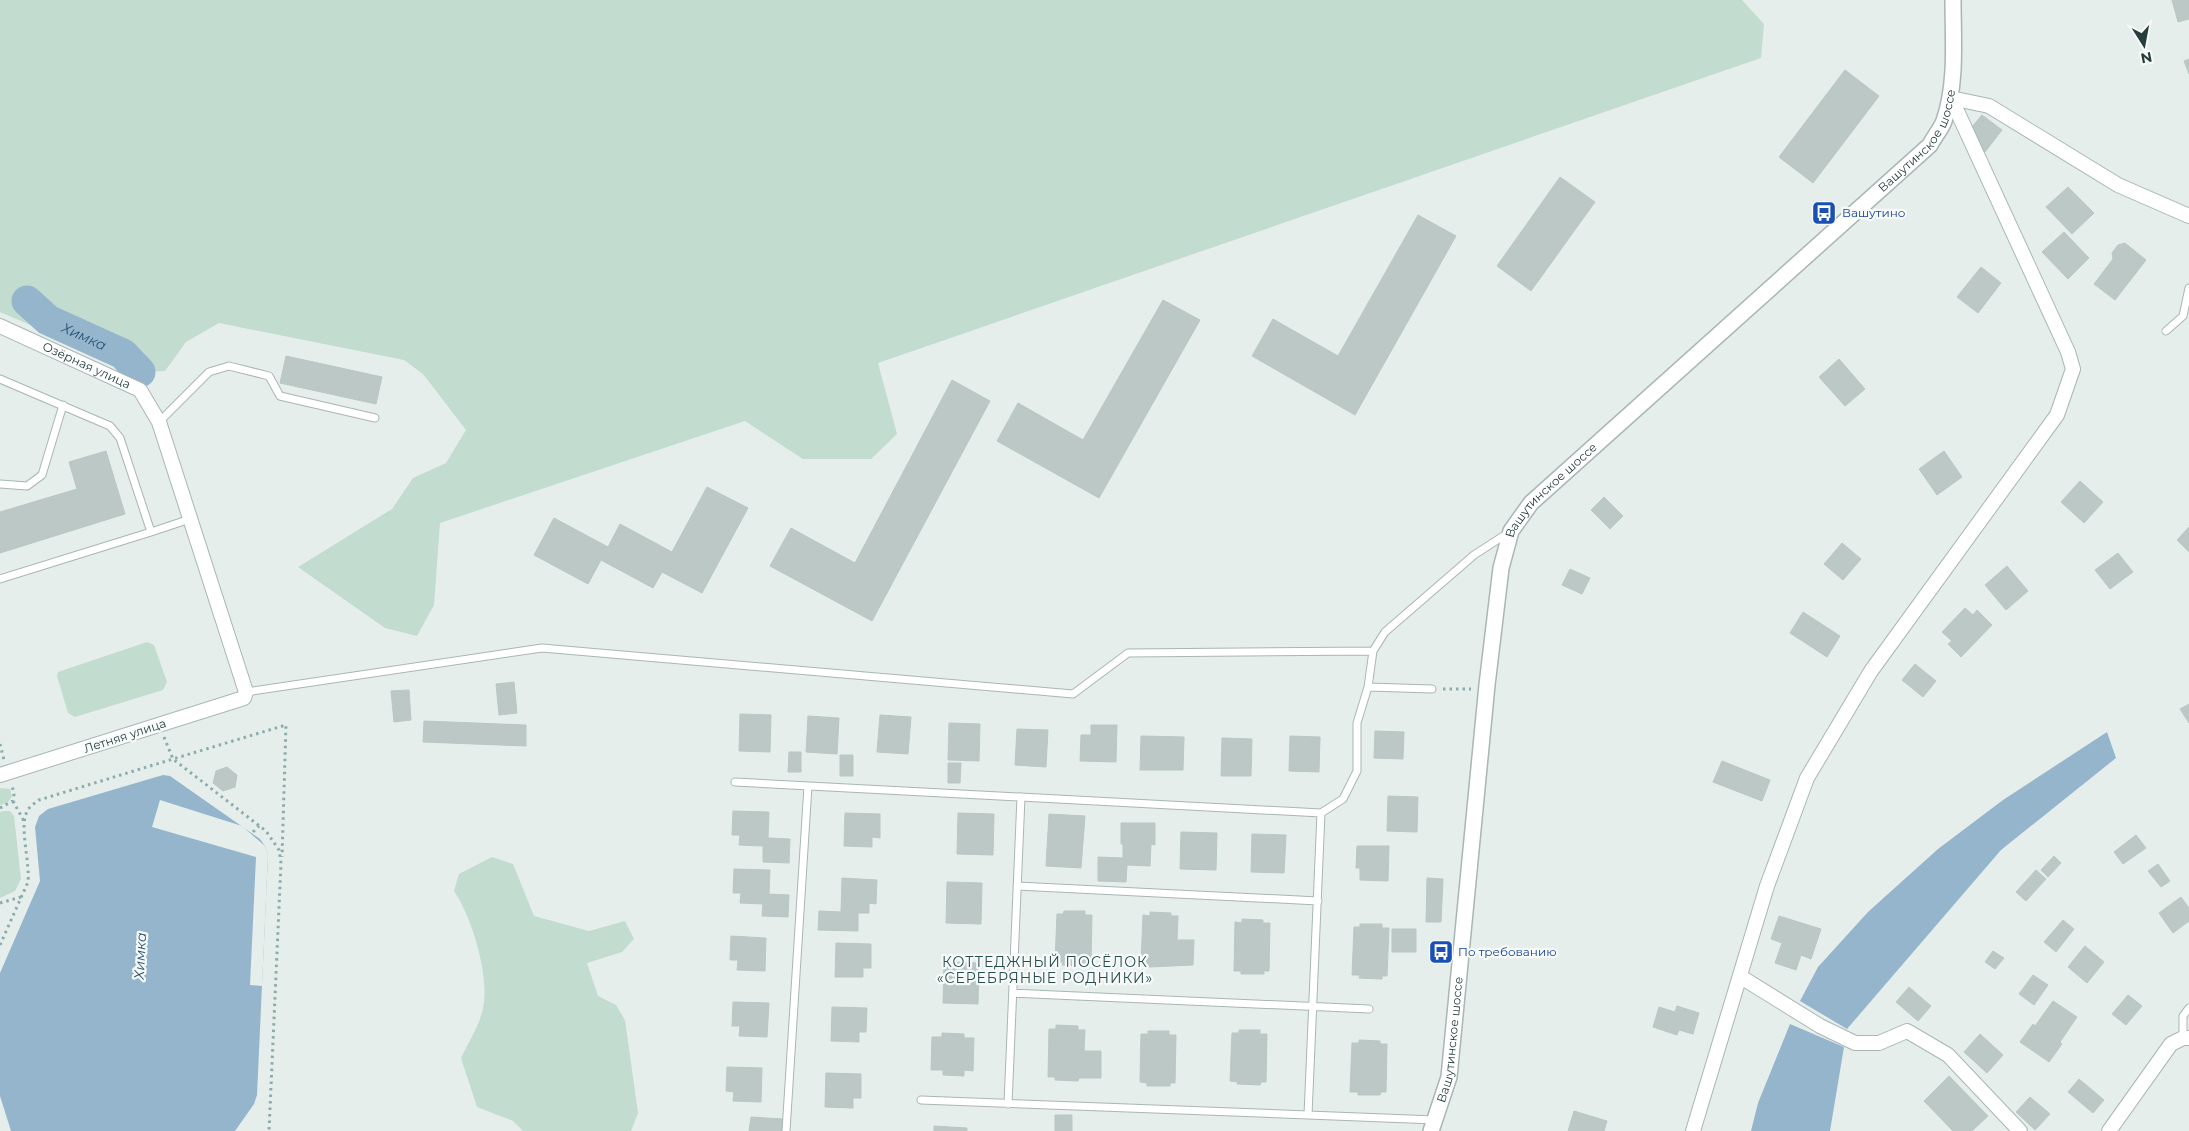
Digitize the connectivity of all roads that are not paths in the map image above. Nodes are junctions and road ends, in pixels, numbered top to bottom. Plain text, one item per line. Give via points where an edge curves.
1 (1953, 0) edge
2 (1950, 98) junction
3 (2189, 216) edge
4 (2189, 288) edge
5 (0, 326) edge
6 (2166, 331) dead end
7 (0, 379) edge
8 (63, 405) junction
9 (375, 418) dead end
10 (159, 422) junction
11 (0, 484) edge
12 (190, 519) junction
13 (1511, 531) junction
14 (151, 532) junction
15 (0, 579) edge
16 (1374, 651) junction
17 (1368, 687) junction
18 (1432, 689) road end
19 (246, 692) junction
20 (0, 775) edge
21 (735, 782) dead end
22 (808, 786) junction
23 (1021, 797) junction
24 (1322, 813) junction
25 (1017, 886) junction
26 (1318, 901) junction
27 (1741, 977) junction
28 (1013, 993) junction
29 (1313, 1007) junction
30 (2189, 1008) edge
31 (1369, 1009) dead end
32 (2186, 1038) edge
33 (921, 1100) dead end
34 (1008, 1104) junction
35 (1308, 1115) junction
36 (1434, 1126) edge
37 (786, 1131) edge
38 (1693, 1131) edge
39 (2020, 1131) edge
40 (2109, 1131) edge

1 - 2 street, Вашутинское шоссе
2 - 3 street via 1989,106 2118,185
2 - 13 street, Вашутинское шоссе via 1943,123 1930,144 1531,503
2 - 27 street via 2073,369 2057,415 1871,671 1807,778 1768,886
4 - 6 lane via 2183,316
5 - 10 street, Озёрная улица via 140,390
7 - 8 lane
8 - 11 lane via 42,475 27,486
8 - 14 lane via 110,426 120,438
9 - 10 lane via 280,396 269,376 229,366 209,372
10 - 12 street, Озёрная улица
12 - 14 lane
12 - 19 street
13 - 16 lane via 1474,555 1385,632
13 - 36 street, Вашутинское шоссе via 1501,568 1487,685 1449,1077
14 - 15 lane
16 - 17 lane
16 - 19 lane via 1128,653 1073,694 542,648
17 - 18 lane
17 - 24 lane via 1357,724 1357,771 1344,799
19 - 20 street, Летняя улица via 244,698
21 - 22 lane
22 - 23 lane
22 - 37 lane
23 - 24 lane
23 - 25 lane
24 - 26 lane
25 - 26 lane
25 - 28 lane
26 - 29 lane
27 - 38 street
27 - 39 street via 1820,1026 1855,1043 1879,1043 1907,1030 1948,1055
28 - 29 lane
28 - 34 lane
29 - 31 lane
29 - 35 lane
30 - 32 lane via 2183,1016
32 - 40 street via 2171,1044
33 - 34 lane
34 - 35 lane
35 - 36 lane

